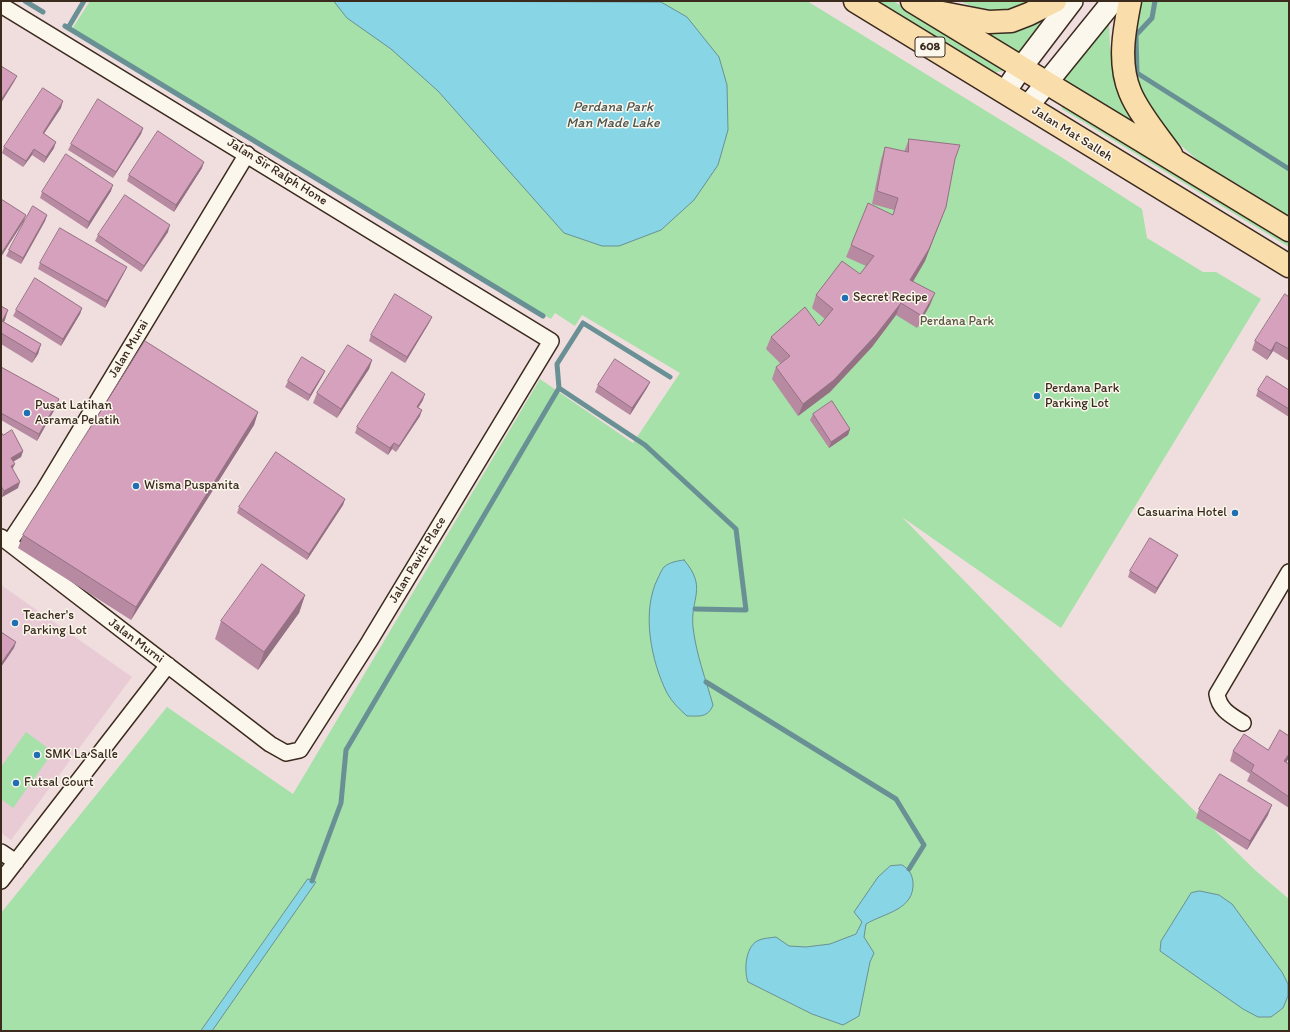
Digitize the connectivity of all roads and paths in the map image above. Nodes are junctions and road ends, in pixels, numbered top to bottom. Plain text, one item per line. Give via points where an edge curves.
1 (855, 1) edge
2 (1055, 1) edge
3 (1072, 1) edge
4 (1113, 1) edge
5 (1130, 1) edge
6 (1, 5) edge
7 (920, 6) edge
8 (1021, 68) junction
9 (1045, 83) junction
10 (1005, 92) junction
11 (1028, 106) junction
12 (247, 154) junction
13 (1174, 160) junction
14 (1289, 230) edge
15 (1289, 266) edge
16 (551, 341) joint
17 (5, 540) edge
18 (1289, 572) edge
19 (168, 665) junction
20 (1243, 723) dead end
21 (270, 744) joint
22 (1, 852) edge
23 (16, 862) junction
24 (1, 881) edge

1 - 10 main road, Jalan Mat Salleh / 608
2 - 7 main road via 1011,21 989,22
3 - 8 main road
4 - 9 main road
5 - 13 main road via 1123,35 1124,64 1130,92
6 - 12 street, Jalan Sir Ralph Hone
7 - 8 main road, 608
8 - 9 main road, 608
8 - 10 main road
9 - 11 main road
9 - 13 main road
10 - 11 main road, Jalan Mat Salleh / 608
11 - 15 main road, Jalan Mat Salleh
12 - 16 street, Jalan Sir Ralph Hone
12 - 17 street, Jalan Murai via 44,490
13 - 14 main road
16 - 21 street, Jalan Pavitt Place via 369,642 300,750 286,753
17 - 19 street, Jalan Murni
18 - 20 street via 1217,694 1218,703 1224,710
19 - 21 street, Jalan Murni
19 - 23 street
22 - 23 street
23 - 24 street

